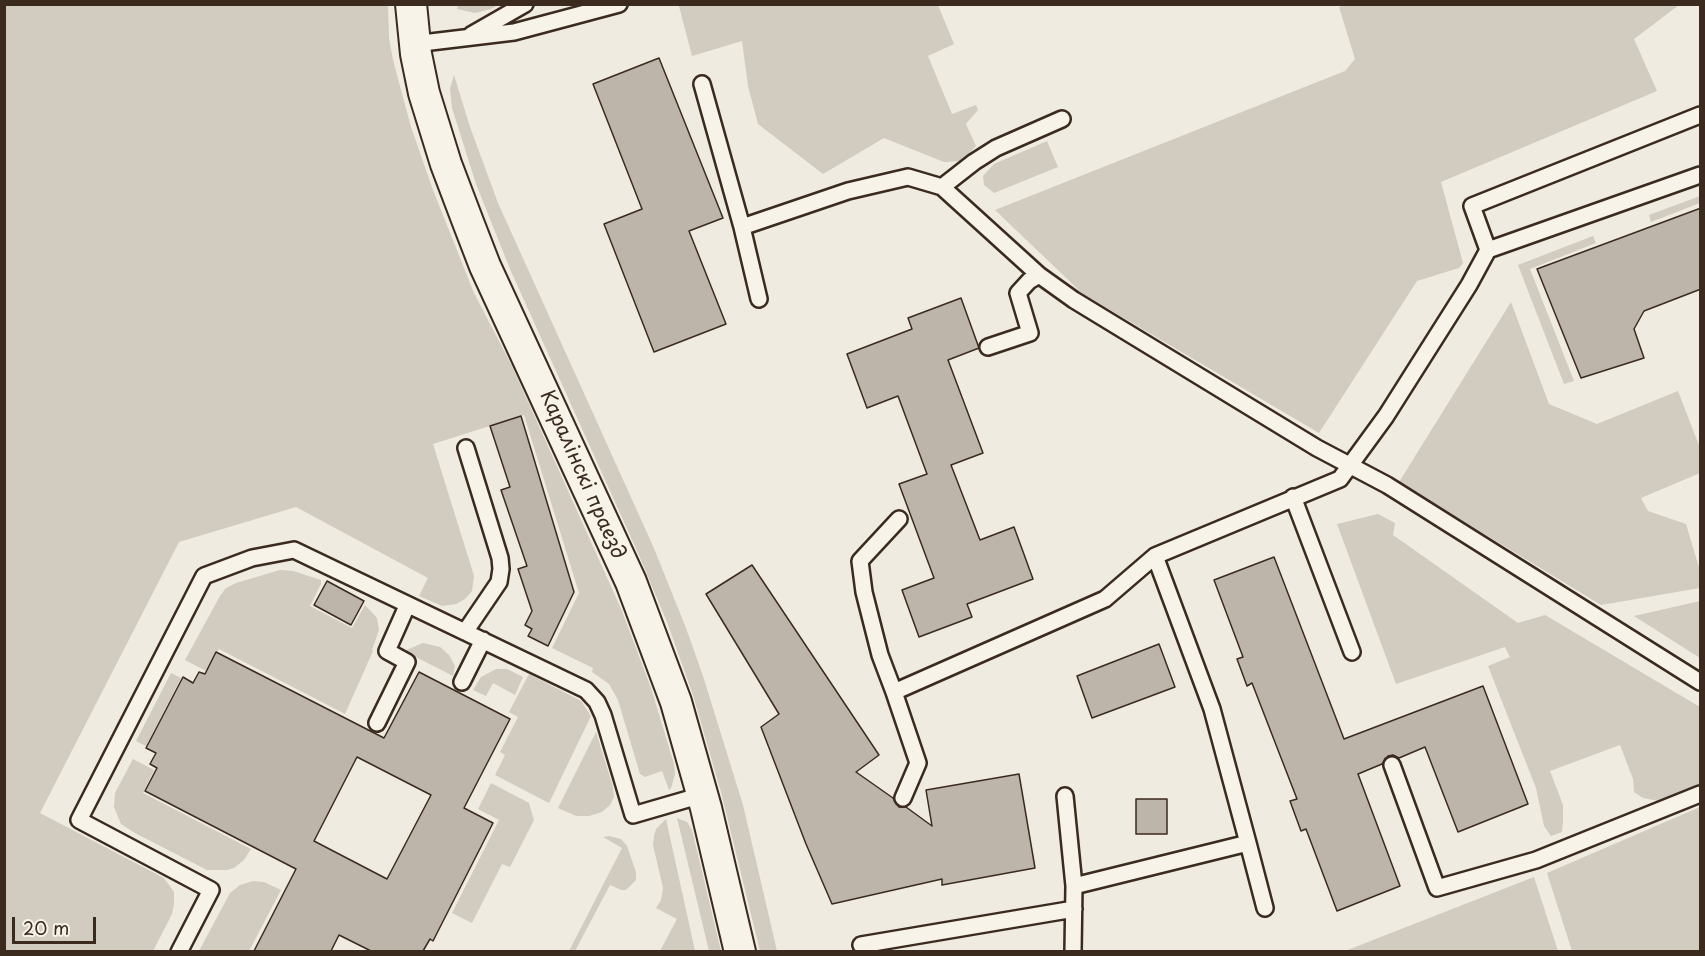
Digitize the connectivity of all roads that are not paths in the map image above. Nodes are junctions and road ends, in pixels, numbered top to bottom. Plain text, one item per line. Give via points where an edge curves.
1 (411, 4) edge
2 (525, 4) edge
3 (619, 4) edge
4 (465, 38) junction
5 (414, 44) junction
6 (702, 84) dead end
7 (1701, 115) edge
8 (1062, 119) dead end
9 (1701, 175) edge
10 (942, 187) junction
11 (742, 227) junction
12 (1488, 250) junction
13 (1039, 275) junction
14 (759, 299) dead end
15 (987, 347) dead end
16 (466, 448) dead end
17 (1350, 465) junction
18 (1293, 497) junction
19 (900, 519) dead end
20 (1155, 556) junction
21 (407, 606) junction
22 (465, 632) junction
23 (483, 640) junction
24 (1352, 652) dead end
25 (462, 682) dead end
26 (1701, 682) edge
27 (894, 692) junction
28 (377, 723) dead end
29 (1392, 765) dead end
30 (1701, 794) edge
31 (702, 795) junction
32 (1065, 796) dead end
33 (903, 798) dead end
34 (1248, 843) junction
35 (1074, 886) junction
36 (1265, 908) dead end
37 (1074, 909) junction
38 (861, 945) dead end
39 (179, 951) edge
40 (740, 951) edge
41 (1073, 951) edge

1 - 5 street, Каралінскі праезд
2 - 4 lane
3 - 4 lane via 514,32
4 - 5 lane
5 - 31 street, Каралінскі праезд via 431,117 468,222 631,582 676,702
6 - 11 lane
7 - 12 lane via 1472,206
8 - 10 lane via 996,148
9 - 12 lane
10 - 11 lane via 908,177
10 - 13 lane
11 - 14 lane
12 - 17 lane via 1386,416
13 - 15 lane via 1018,293 1030,333
13 - 17 lane
16 - 22 lane via 501,569 499,582
17 - 18 lane via 1340,479
17 - 26 lane
18 - 20 lane
18 - 24 lane
19 - 27 lane via 860,561 877,644
20 - 27 lane via 1105,599
20 - 34 lane via 1212,709
21 - 22 lane
21 - 28 lane via 387,651 407,662
21 - 39 lane via 294,550 252,558 204,576 79,820 211,890
22 - 23 lane
23 - 25 lane
23 - 31 lane via 586,690 594,698 603,715 633,815
27 - 33 lane via 918,763
29 - 30 lane via 1437,888 1536,860
31 - 40 street, Каралінскі праезд
32 - 35 lane
34 - 35 lane
34 - 36 lane
35 - 37 lane
37 - 38 lane
37 - 41 lane

